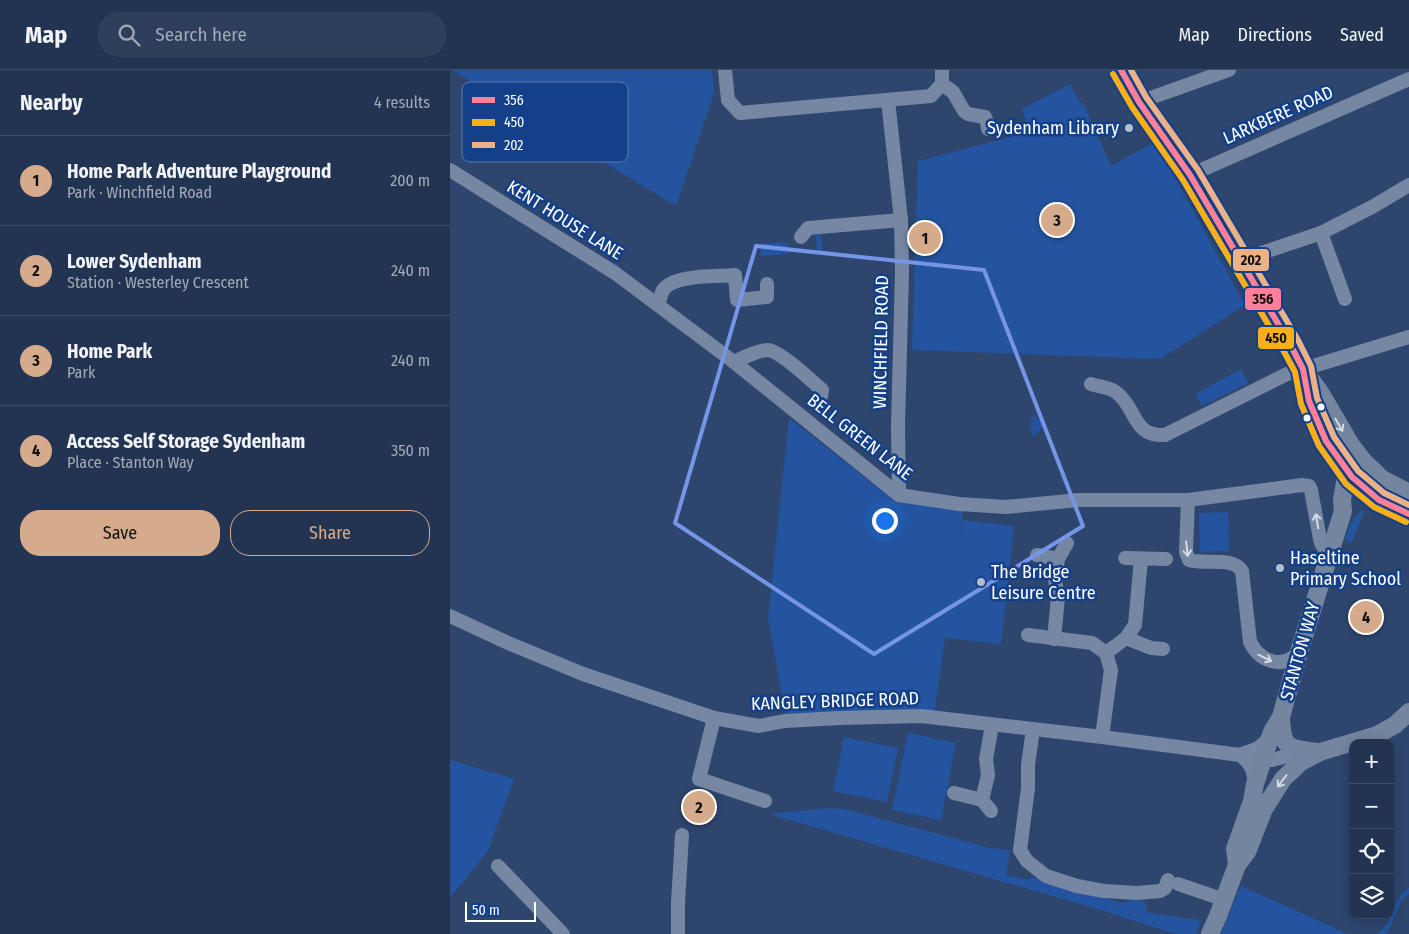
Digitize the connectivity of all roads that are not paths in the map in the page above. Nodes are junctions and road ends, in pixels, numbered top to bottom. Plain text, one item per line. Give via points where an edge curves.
1 (725, 70) edge
2 (1121, 70) edge
3 (1229, 70) edge
4 (942, 77) edge
5 (1409, 79) edge
6 (888, 100) junction
7 (1139, 102) junction
8 (988, 128) dead end
9 (450, 170) edge
10 (1190, 175) junction
11 (1409, 185) edge
12 (901, 220) junction
13 (1322, 233) junction
14 (801, 237) dead end
15 (1241, 260) junction
16 (767, 284) dead end
17 (1345, 299) dead end
18 (658, 305) junction
19 (1409, 337) edge
20 (734, 362) junction
21 (1303, 369) junction
22 (1091, 384) dead end
23 (821, 396) dead end
24 (1347, 471) junction
25 (1379, 476) junction
26 (1366, 489) junction
27 (1409, 493) edge
28 (899, 495) junction
29 (1188, 500) junction
30 (1343, 511) junction
31 (1409, 514) edge
32 (1067, 543) dead end
33 (1329, 554) junction
34 (1037, 555) dead end
35 (1126, 558) dead end
36 (1141, 558) junction
37 (1058, 559) junction
38 (1166, 559) dead end
39 (450, 616) edge
40 (1028, 635) dead end
41 (1054, 638) junction
42 (1126, 638) junction
43 (1163, 649) dead end
44 (1299, 652) junction
45 (1106, 653) junction
46 (1409, 712) edge
47 (714, 718) junction
48 (992, 725) junction
49 (1276, 725) junction
50 (1033, 729) junction
51 (1102, 737) junction
52 (1320, 752) junction
53 (1251, 759) junction
54 (954, 793) dead end
55 (765, 800) dead end
56 (682, 835) dead end
57 (1237, 865) junction
58 (498, 866) dead end
59 (1224, 901) junction
60 (563, 934) edge
61 (678, 934) edge
62 (1210, 934) edge

1 - 6 street via 728,100 740,113
2 - 7 main road
3 - 7 street
4 - 6 street via 930,96
4 - 8 street via 964,111 985,118
5 - 10 street, LARKBERE ROAD
6 - 12 street, WINCHFIELD ROAD
7 - 10 main road
9 - 18 street, KENT HOUSE LANE via 615,273
10 - 15 main road
11 - 13 street
12 - 14 street via 808,228
12 - 28 street, WINCHFIELD ROAD
13 - 15 street
13 - 17 street
15 - 21 main road
16 - 18 street via 767,297 737,300 734,275 682,279 664,290
18 - 20 street, BELL GREEN LANE
19 - 21 street
20 - 23 street via 768,350 780,355 822,390
20 - 28 street, BELL GREEN LANE
21 - 22 street via 1165,435 1156,436 1141,428 1114,390
21 - 24 main road via 1309,401 1326,440
21 -> 25 main road via 1351,445
24 - 26 main road
24 - 30 main road, STANTON WAY
25 - 26 main road, STANTON WAY
25 - 27 main road
26 - 30 main road, STANTON WAY
26 - 31 main road via 1379,500
28 - 29 street, BELL GREEN LANE via 1006,507 1078,500
33 -> 29 street, BELL GREEN LANE via 1320,539 1309,486
29 -> 44 street via 1186,552 1190,560 1198,563 1231,562 1239,566 1250,642 1254,650 1271,661 1284,662
30 - 33 main road, STANTON WAY
32 - 37 street
33 - 44 main road, STANTON WAY
34 - 37 street
35 - 36 street
36 - 38 street
36 - 42 street via 1134,625
37 - 41 street
39 - 47 street, KANGLEY BRIDGE ROAD via 583,674
40 - 41 street
41 - 45 street via 1092,643
42 - 43 street
42 - 45 street
44 - 49 main road, STANTON WAY
45 - 51 street via 1111,670
46 - 52 main road via 1395,725 1376,735
47 - 48 street, KANGLEY BRIDGE ROAD via 759,726 785,721 921,716
47 - 55 street via 700,779
48 - 50 street, KANGLEY BRIDGE ROAD
48 - 54 street via 986,759 987,806
49 - 52 main road via 1286,744 1296,750
49 - 53 main road, STANTON WAY
49 - 53 street
50 - 51 street, KANGLEY BRIDGE ROAD
50 - 59 street via 1020,850 1028,862 1046,876 1077,886 1137,894 1160,891 1173,882
51 - 53 street, KANGLEY BRIDGE ROAD
52 - 53 street via 1298,753 1272,760
52 -> 57 main road via 1301,762 1283,779 1264,809 1247,852
53 - 57 main road, STANTON WAY via 1255,784 1235,849
56 - 61 street
57 - 59 main road
58 - 60 street
59 - 62 main road

